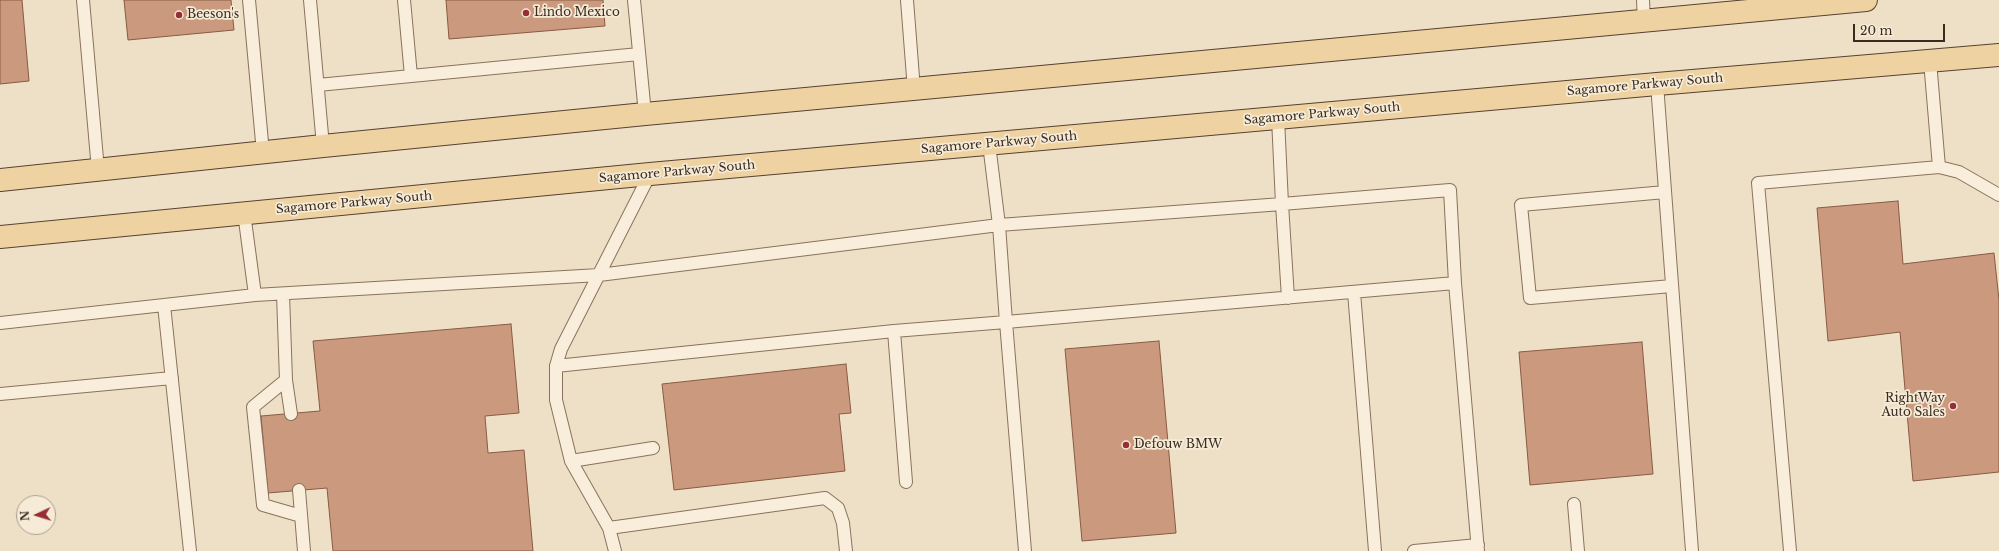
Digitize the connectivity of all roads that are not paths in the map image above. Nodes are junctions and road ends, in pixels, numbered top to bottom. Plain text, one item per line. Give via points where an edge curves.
1 (83, 0) edge
2 (249, 0) edge
3 (310, 0) edge
4 (404, 0) edge
5 (634, 0) edge
6 (907, 0) edge
7 (1643, 0) edge
8 (1866, 0) edge
9 (1841, 1) edge
10 (1644, 21) junction
11 (639, 54) junction
12 (1999, 56) edge
13 (1930, 61) junction
14 (411, 76) junction
15 (1657, 84) junction
16 (318, 85) junction
17 (914, 90) junction
18 (645, 114) junction
19 (1278, 118) junction
20 (989, 144) junction
21 (323, 146) junction
22 (263, 153) junction
23 (1939, 167) junction
24 (98, 170) junction
25 (650, 174) junction
26 (0, 180) edge
27 (1665, 192) junction
28 (1999, 195) edge
29 (1282, 204) junction
30 (244, 213) junction
31 (999, 225) junction
32 (0, 237) edge
33 (599, 275) junction
34 (1455, 283) junction
35 (1672, 286) junction
36 (1354, 292) junction
37 (283, 294) junction
38 (255, 295) junction
39 (1288, 298) junction
40 (164, 305) junction
41 (1006, 322) junction
42 (0, 323) edge
43 (894, 332) junction
44 (556, 366) junction
45 (172, 378) junction
46 (286, 380) junction
47 (0, 394) edge
48 (291, 414) dead end
49 (653, 448) dead end
50 (571, 462) junction
51 (906, 482) dead end
52 (299, 490) dead end
53 (1574, 504) dead end
54 (301, 516) junction
55 (609, 528) junction
56 (1478, 548) edge
57 (190, 551) edge
58 (304, 551) edge
59 (615, 551) edge
60 (846, 551) edge
61 (1024, 551) edge
62 (1375, 551) edge
63 (1414, 551) edge
64 (1578, 551) edge
65 (1692, 551) edge
66 (1790, 551) edge

1 - 24 lane
2 - 22 lane
3 - 16 lane
4 - 14 lane
5 - 11 lane
6 - 17 lane
7 - 10 lane
8 - 9 main road
9 - 10 main road
10 - 17 main road
11 - 14 lane
11 - 18 lane
12 - 13 main road, Sagamore Parkway South
13 - 15 main road, Sagamore Parkway South
13 - 23 lane
14 - 16 lane
15 - 19 main road, Sagamore Parkway South
15 - 27 lane
16 - 21 lane
17 - 18 main road
18 - 21 main road
19 - 20 main road, Sagamore Parkway South
19 - 29 lane
20 - 25 main road, Sagamore Parkway South
20 - 31 lane
21 - 22 main road
22 - 24 main road
23 - 28 lane via 1959,172
23 - 66 lane via 1758,183
24 - 26 main road
25 - 30 main road, Sagamore Parkway South
25 - 33 lane
27 - 35 lane
27 - 35 lane via 1521,205 1530,298
29 - 31 lane
29 - 34 lane via 1450,190
29 - 39 lane
30 - 32 main road, Sagamore Parkway South
30 - 38 lane
31 - 33 lane
31 - 41 lane
33 - 37 lane
33 - 44 lane via 561,349
34 - 36 lane
34 - 56 lane
35 - 65 lane
36 - 39 lane
36 - 62 lane
37 - 38 lane
37 - 46 lane
38 - 40 lane
39 - 41 lane
40 - 42 lane
40 - 45 lane
41 - 43 lane
41 - 61 lane
43 - 44 lane
43 - 51 lane
44 - 50 lane via 556,400
45 - 47 lane
45 - 57 lane
46 - 48 lane
46 - 54 lane via 253,407 263,505
49 - 50 lane
50 - 55 lane
52 - 54 lane
53 - 64 lane
54 - 58 lane
55 - 59 lane
55 - 60 lane via 826,498 838,508 843,523
56 - 63 lane

